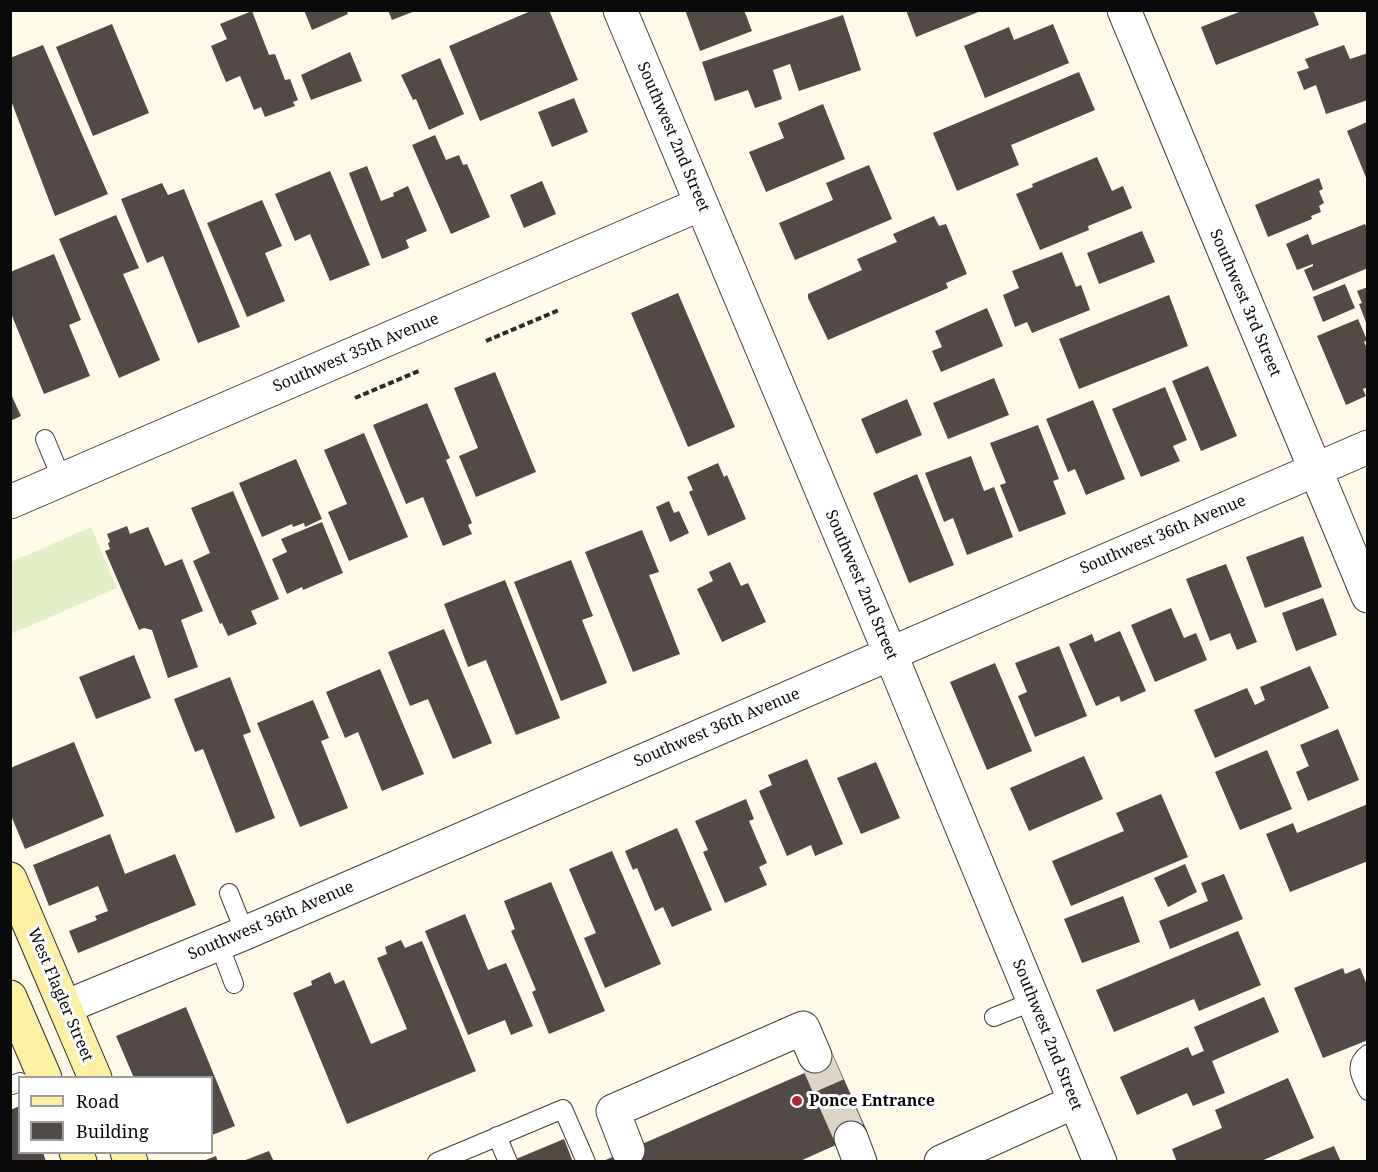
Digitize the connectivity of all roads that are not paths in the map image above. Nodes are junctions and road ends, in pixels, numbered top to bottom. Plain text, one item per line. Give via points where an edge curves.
1 (620, 10) edge
2 (1124, 10) edge
3 (701, 204) junction
4 (45, 439) dead end
5 (1368, 447) edge
6 (1315, 471) junction
7 (62, 480) junction
8 (10, 502) edge
9 (1368, 596) edge
10 (890, 653) junction
11 (10, 879) edge
12 (229, 893) dead end
13 (232, 938) junction
14 (234, 984) dead end
15 (10, 997) edge
16 (1034, 1001) junction
17 (65, 1007) junction
18 (994, 1017) dead end
19 (1368, 1054) edge
20 (815, 1056) tunnel mouth
21 (29, 1076) edge
22 (95, 1076) edge
23 (1368, 1091) edge
24 (1074, 1102) junction
25 (497, 1136) junction
26 (628, 1150) dead end
27 (437, 1161) edge
28 (508, 1161) edge
29 (586, 1161) edge
30 (940, 1161) edge
31 (1100, 1161) edge

1 - 3 street, Southwest 2nd Street
2 - 6 street, Southwest 3rd Street
3 - 7 street, Southwest 35th Avenue
3 - 10 street, Southwest 2nd Street
4 - 7 lane
5 - 6 street, Southwest 36th Avenue
6 - 9 street, Southwest 3rd Street
6 - 10 street, Southwest 36th Avenue
7 - 8 street, Southwest 35th Avenue
10 - 13 street, Southwest 36th Avenue
10 - 16 street, Southwest 2nd Street
11 - 17 main road, West Flagler Street
12 - 13 lane
13 - 14 lane
13 - 17 street, Southwest 36th Avenue
15 - 21 main road
16 - 18 lane
16 - 24 street, Southwest 2nd Street
17 - 22 main road, West Flagler Street
19 - 23 lane via 1359,1065
20 - 26 street via 803,1028 613,1111
24 - 30 street
24 - 31 street, Southwest 2nd Street
25 - 27 lane
25 - 28 lane
25 - 29 lane via 563,1109

